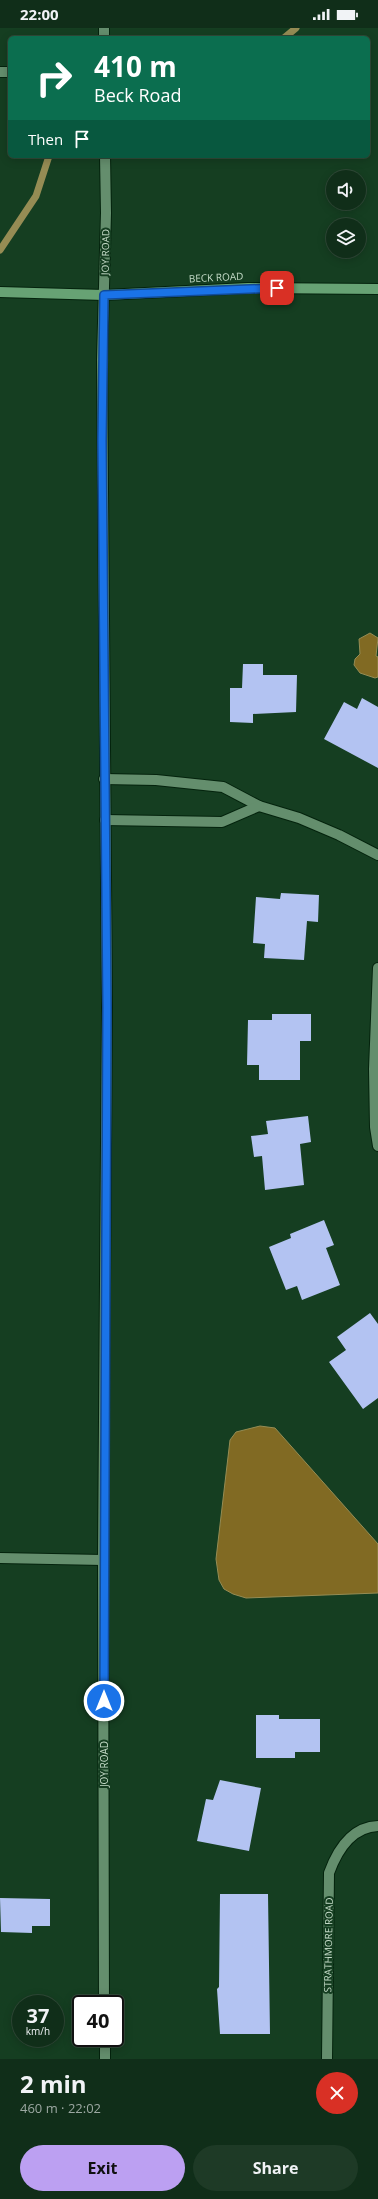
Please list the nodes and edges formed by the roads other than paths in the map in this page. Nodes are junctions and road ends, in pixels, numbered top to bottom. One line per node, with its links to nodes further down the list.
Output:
1 (105, 158): 4 (street, JOY ROAD)
2 (378, 289): 4 (main road, BECK ROAD)
3 (0, 292): 4 (main road, BECK ROAD)
4 (104, 295): 5 (street, JOY ROAD)
5 (104, 779): 6 (street); 7 (street, JOY ROAD)
6 (259, 806): 7 (street); 8 (street)
7 (105, 820): 12 (street, JOY ROAD)
8 (378, 856)
9 (378, 968): 10 (street)
10 (378, 1146)
11 (0, 1558): 12 (street)
12 (103, 1560): 14 (street, JOY ROAD)
13 (378, 1826): 17 (street, STRATHMORE ROAD)
14 (104, 1995)
15 (104, 2047): 16 (street)
16 (105, 2059)
17 (327, 2059)

